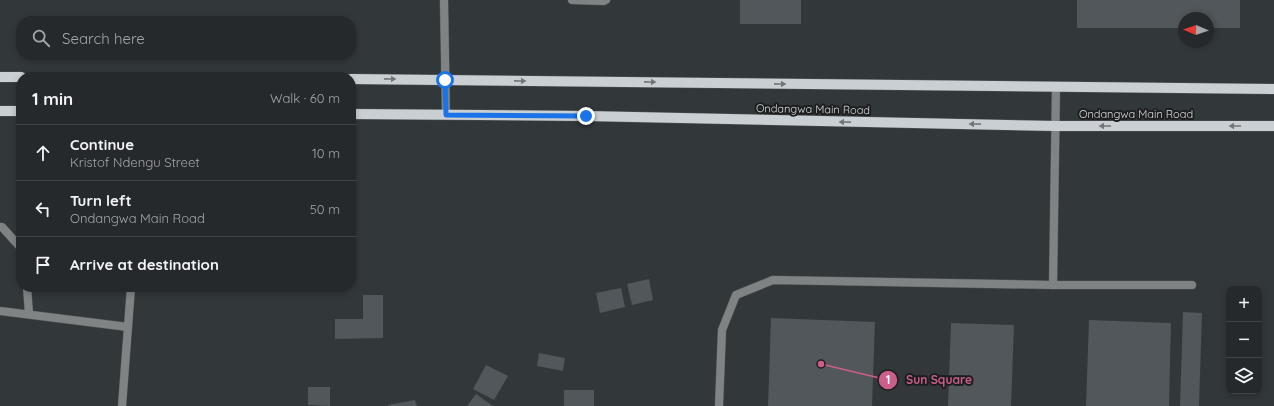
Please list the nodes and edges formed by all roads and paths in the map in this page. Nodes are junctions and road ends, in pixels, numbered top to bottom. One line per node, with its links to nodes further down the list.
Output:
1 (444, 0): 7 (street)
2 (572, 0): 3 (street)
3 (606, 0)
4 (0, 77): 5 (main road)
5 (16, 77)
6 (356, 79): 7 (main road, one-way to 7)
7 (445, 80): 8 (main road, one-way to 8); 13 (street)
8 (1056, 87): 9 (main road); 14 (street)
9 (1274, 89)
10 (0, 111): 11 (main road)
11 (16, 111)
12 (356, 114): 13 (main road, Ondangwa Main Road)
13 (446, 115): 14 (main road, Ondangwa Main Road, one-way to 13)
14 (1056, 126): 15 (main road, Ondangwa Main Road, one-way to 14); 18 (street)
15 (1274, 126)
16 (0, 227): 17 (street)
17 (16, 242)
18 (1054, 285): 19 (street); 26 (street)
19 (1192, 285)
20 (27, 292): 23 (street)
21 (131, 292): 24 (street)
22 (0, 311): 23 (street)
23 (29, 314): 24 (street)
24 (128, 327): 25 (street)
25 (122, 406)
26 (719, 406)

